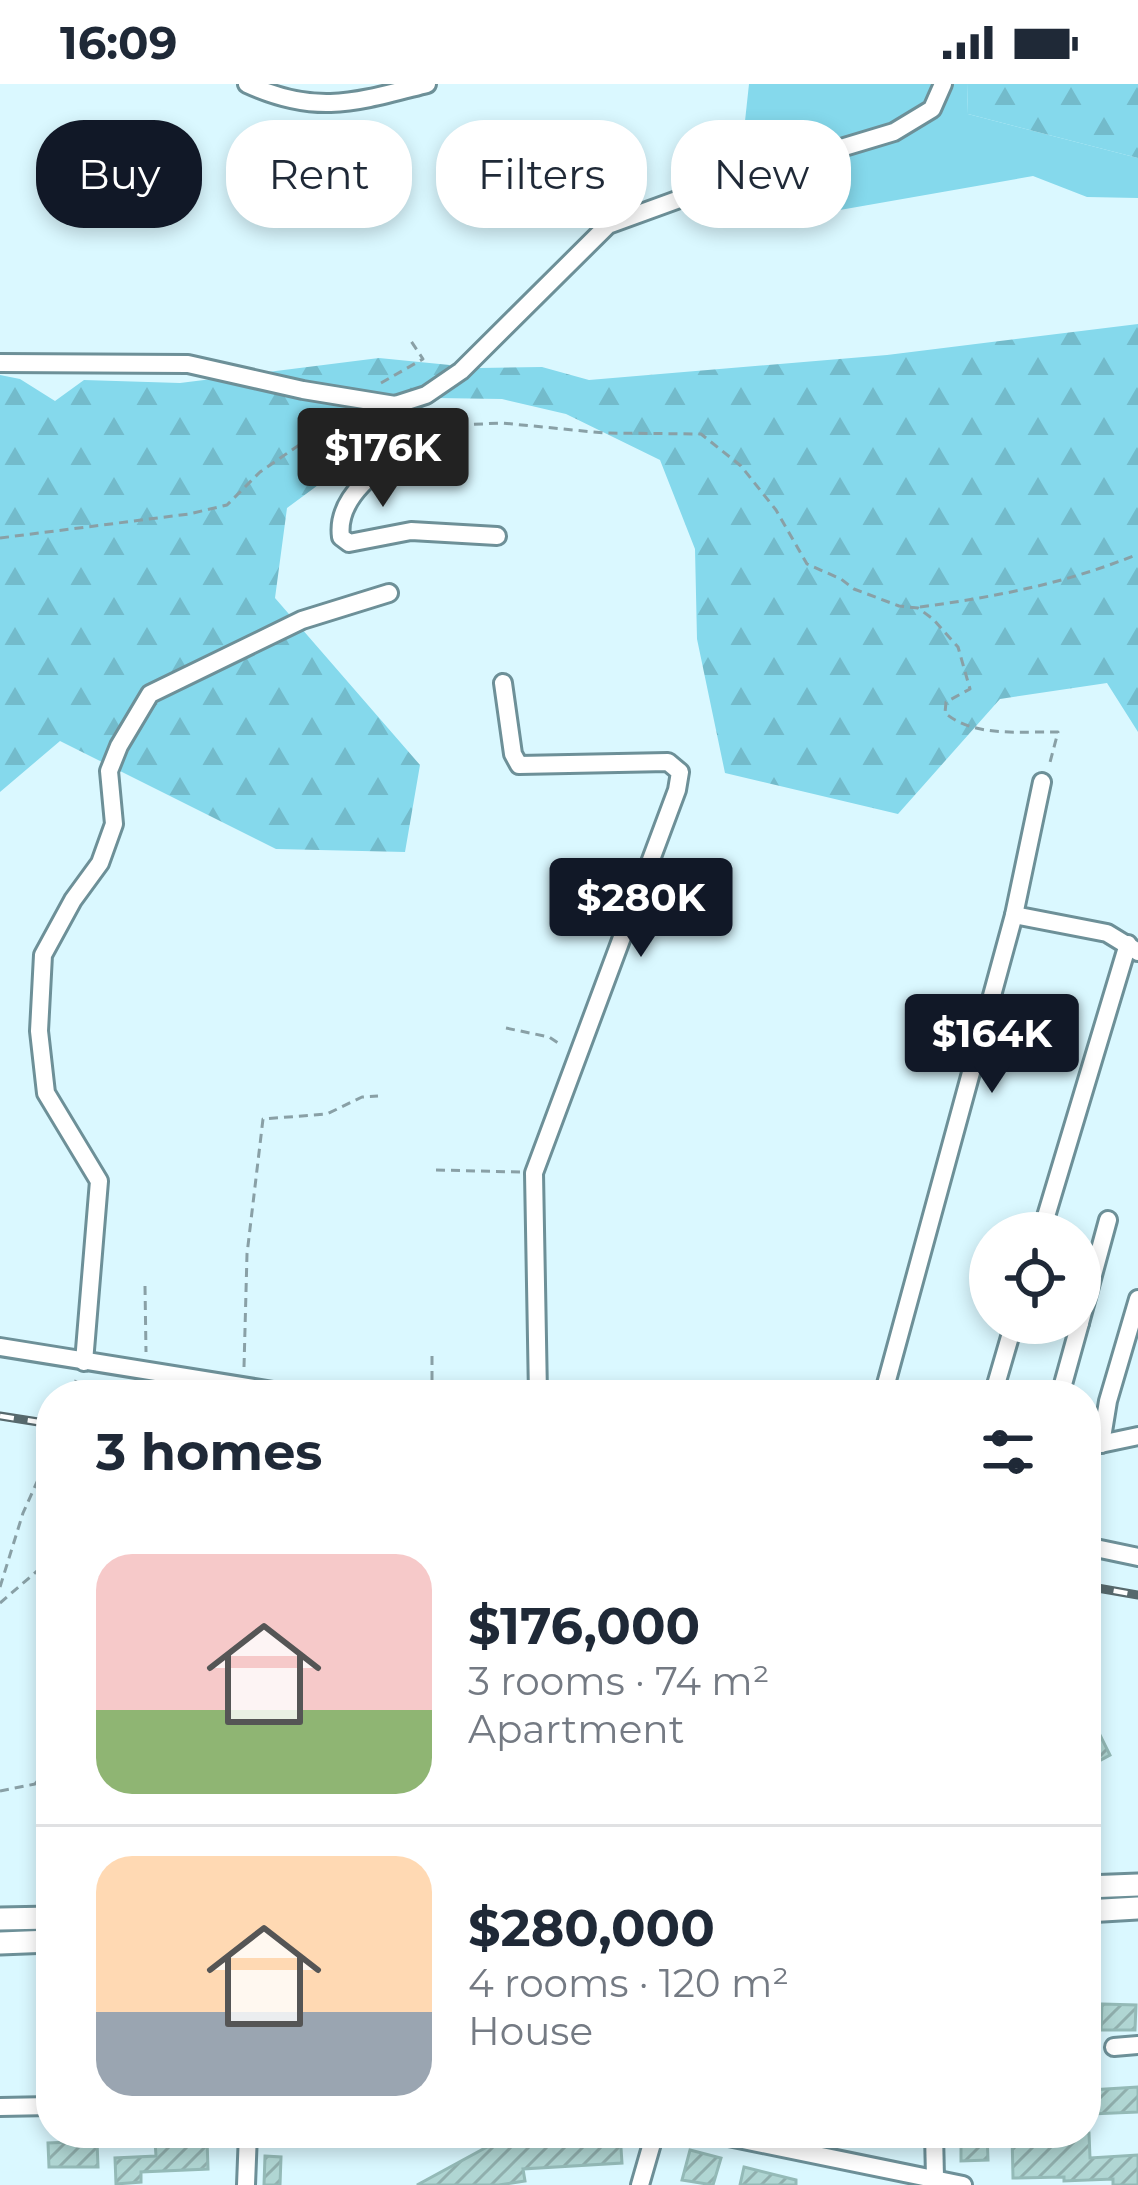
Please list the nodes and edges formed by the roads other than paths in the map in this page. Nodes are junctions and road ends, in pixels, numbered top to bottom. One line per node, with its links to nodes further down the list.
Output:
1 (247, 84): 2 (street)
2 (427, 84)
3 (943, 84): 4 (street)
4 (0, 362)
5 (439, 427): 6 (street)
6 (497, 536)
7 (389, 593): 19 (street)
8 (503, 683): 21 (street)
9 (1042, 782): 10 (street)
10 (1014, 915): 11 (street); 22 (street)
11 (1133, 948): 12 (street)
12 (1048, 1212)
13 (1108, 1220): 14 (street)
14 (1101, 1246)
15 (1138, 1299): 25 (street)
16 (1009, 1344): 23 (street)
17 (1074, 1344): 24 (street)
18 (0, 1347): 19 (street)
19 (84, 1362): 20 (street)
20 (201, 1380)
21 (538, 1380)
22 (888, 1380)
23 (998, 1380)
24 (1064, 1380)
25 (1101, 1423)
26 (1138, 1436): 27 (street)
27 (1101, 1444)
28 (1101, 1549): 29 (street)
29 (1138, 1557)
30 (1138, 1885): 31 (main road)
31 (1101, 1886)
32 (1138, 1908): 33 (main road)
33 (1101, 1909)
34 (36, 1918): 35 (main road)
35 (0, 1919)
36 (36, 1941): 37 (main road)
37 (0, 1942)
38 (1138, 2045): 39 (street)
39 (1114, 2047)
40 (36, 2106): 41 (street)
41 (0, 2107)
42 (247, 2148): 47 (street)
43 (651, 2148): 48 (street)
44 (784, 2148): 46 (street)
45 (934, 2148): 46 (street)
46 (935, 2178): 49 (street)
47 (246, 2185)
48 (640, 2185)
49 (963, 2185)

